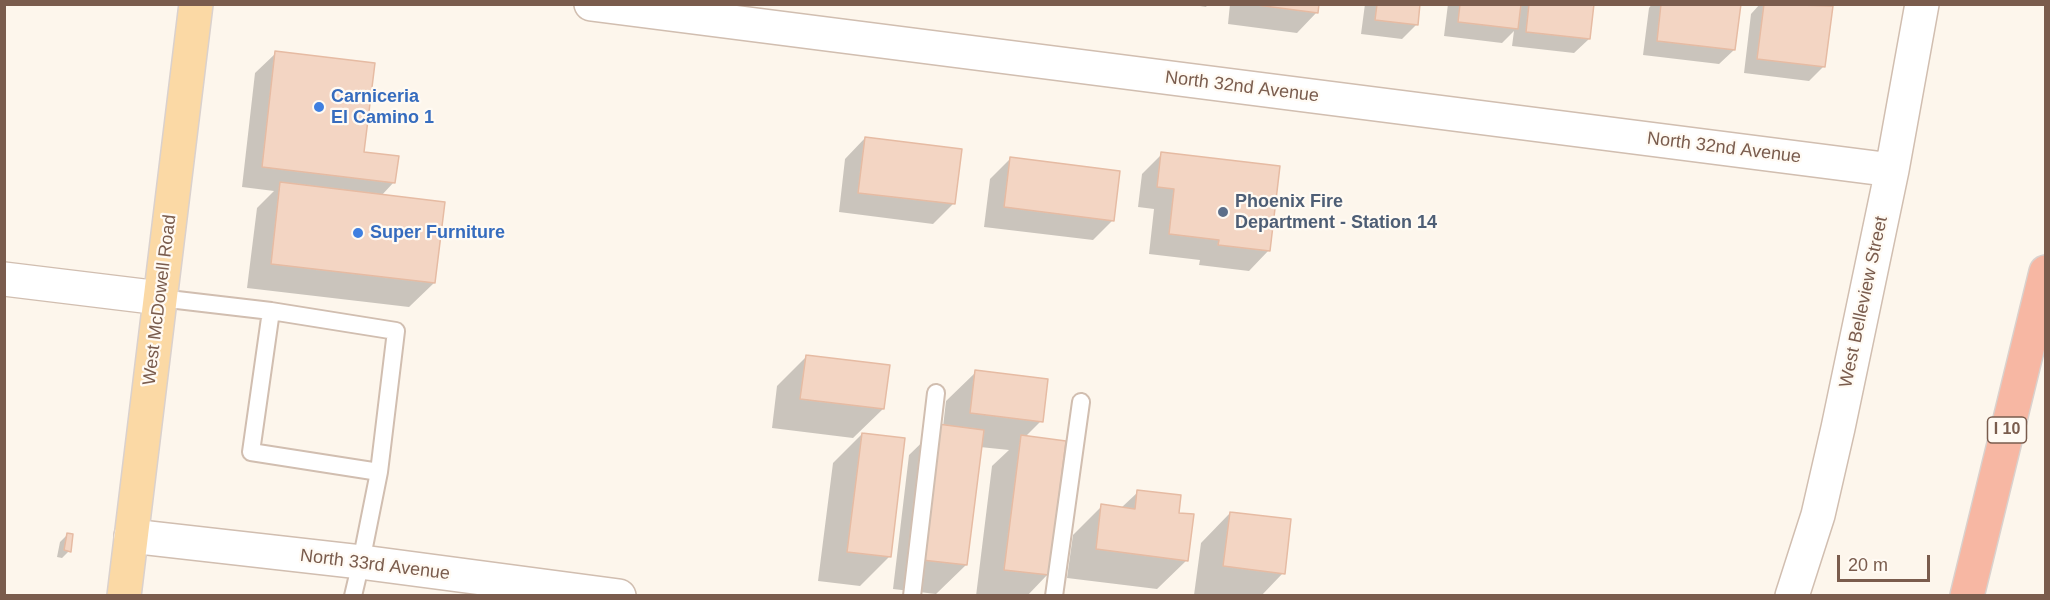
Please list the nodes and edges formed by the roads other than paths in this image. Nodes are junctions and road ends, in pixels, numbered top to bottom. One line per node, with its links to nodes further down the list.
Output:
1 (196, 4): 7 (main road, West McDowell Road)
2 (591, 4): 4 (street, North 32nd Avenue)
3 (1922, 4): 4 (street, West Belleview Street)
4 (1892, 170): 20 (street, West Belleview Street)
5 (2046, 272): 14 (highway, I 10)
6 (4, 279): 7 (street)
7 (160, 298): 8 (lane); 12 (main road, West McDowell Road)
8 (271, 311): 11 (lane); 11 (lane)
9 (936, 393): 18 (lane)
10 (1081, 402): 19 (lane)
11 (379, 472): 13 (lane)
12 (131, 536): 13 (street, North 33rd Avenue); 16 (main road, West McDowell Road)
13 (361, 562): 15 (street, North 33rd Avenue); 17 (lane)
14 (1967, 593)
15 (606, 595)
16 (124, 596)
17 (352, 596)
18 (912, 596)
19 (1054, 596)
20 (1792, 596)

